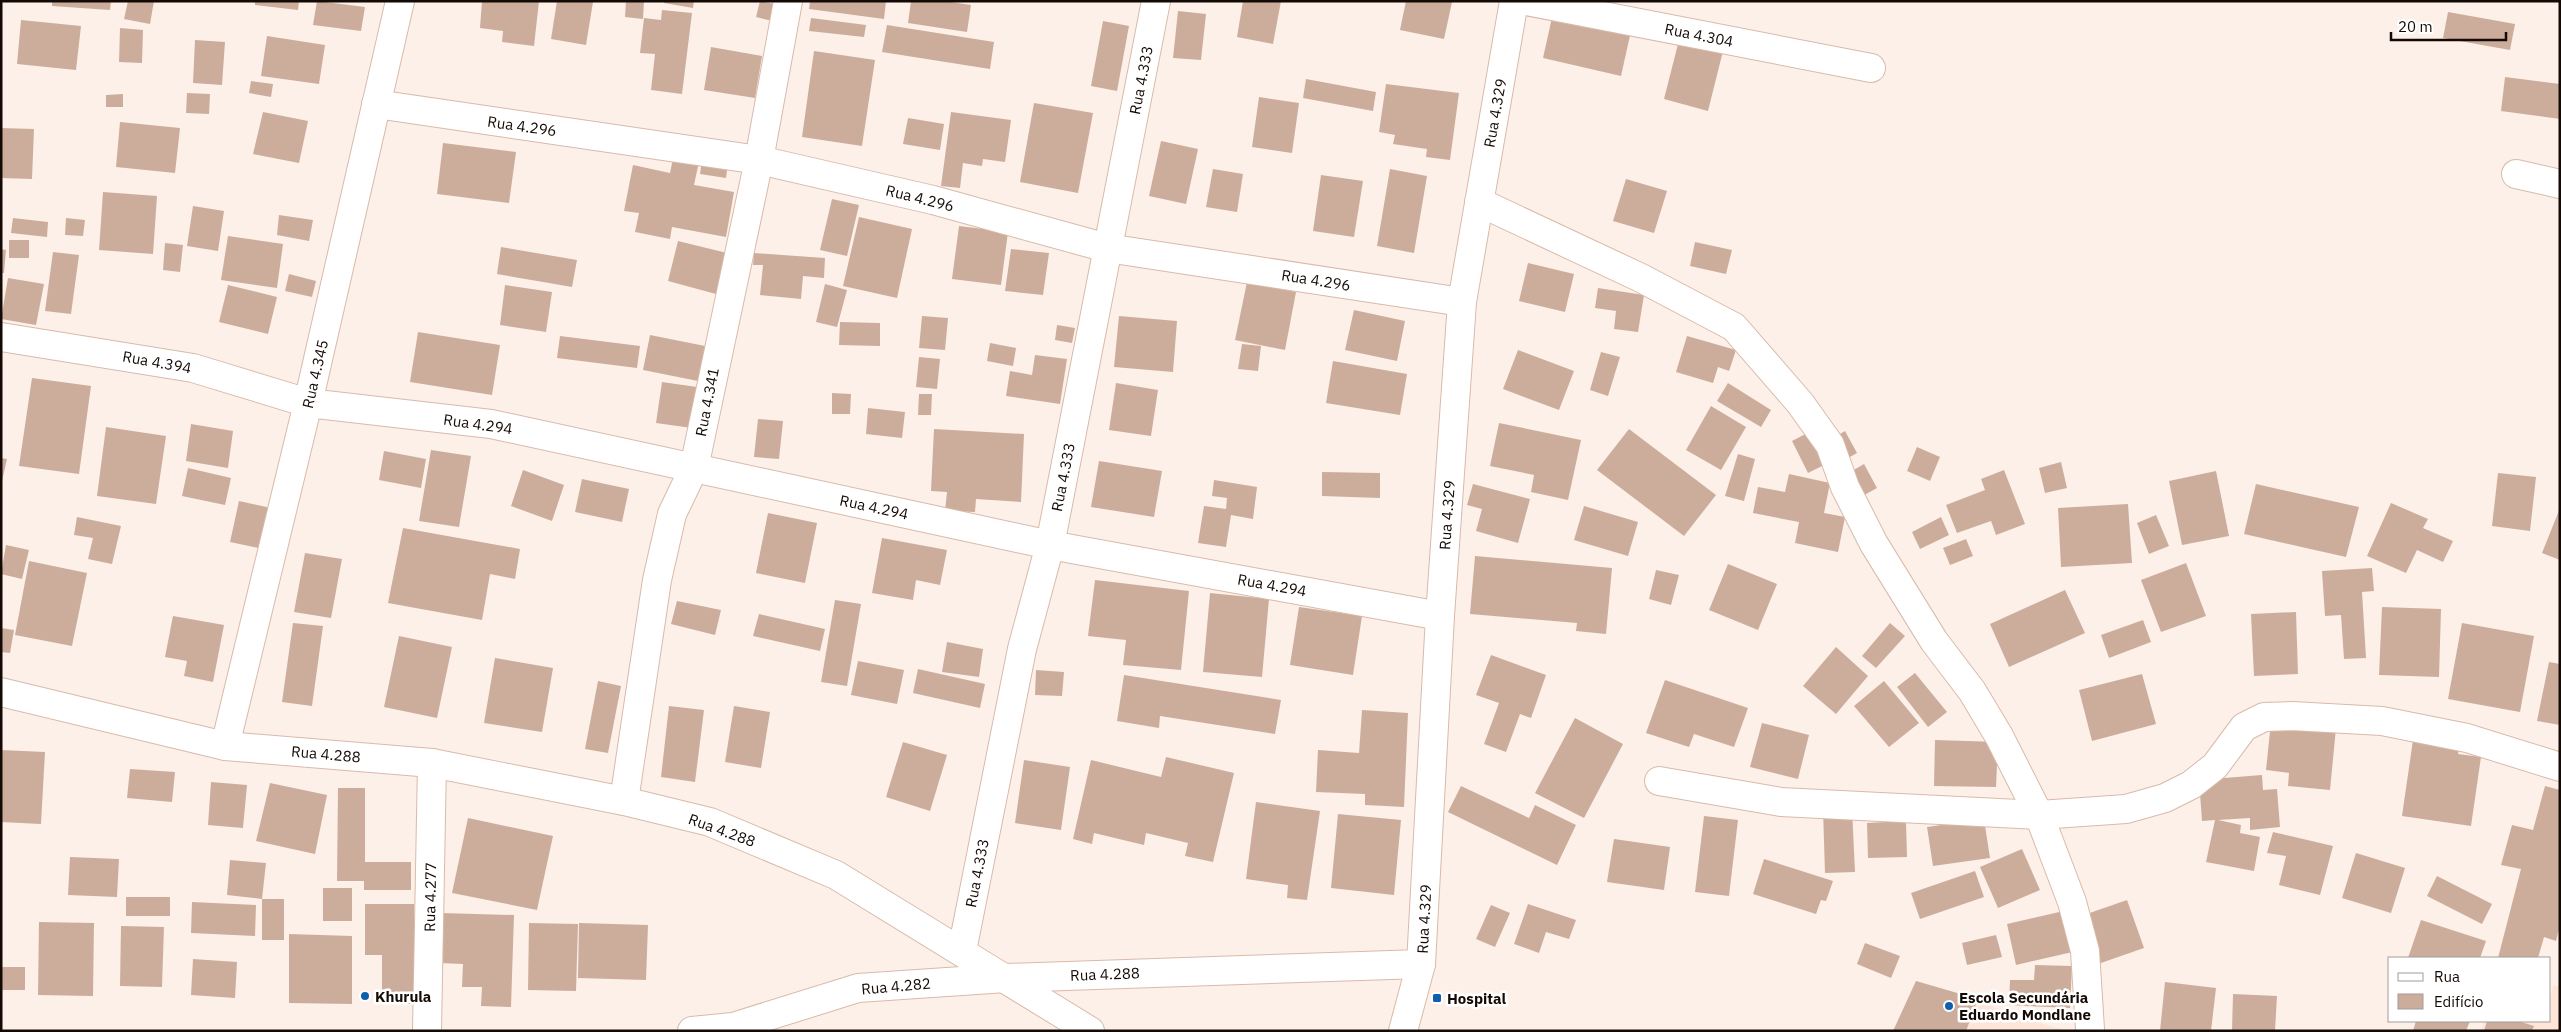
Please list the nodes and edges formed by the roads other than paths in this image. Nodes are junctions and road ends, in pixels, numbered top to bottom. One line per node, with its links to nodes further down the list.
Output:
1 (400, 1): 7 (street, Rua 4.345)
2 (788, 1): 8 (street, Rua 4.341)
3 (1156, 1): 12 (street, Rua 4.333)
4 (1514, 1): 11 (street, Rua 4.329)
5 (1526, 1): 6 (street, Rua 4.304)
6 (1871, 68)
7 (376, 104): 8 (street, Rua 4.296); 15 (street, Rua 4.345)
8 (758, 160): 12 (street, Rua 4.296); 16 (street, Rua 4.341)
9 (2516, 174): 10 (street)
10 (2560, 184)
11 (1479, 202): 13 (street, Rua 4.329); 25 (street)
12 (1107, 248): 13 (street, Rua 4.296); 17 (street, Rua 4.333)
13 (1462, 302): 18 (street, Rua 4.329)
14 (1, 336): 15 (street, Rua 4.394)
15 (308, 403): 16 (street, Rua 4.294); 20 (street, Rua 4.345)
16 (694, 468): 17 (street, Rua 4.294); 24 (street, Rua 4.341)
17 (1050, 545): 18 (street, Rua 4.294); 26 (street, Rua 4.333)
18 (1440, 616): 27 (street, Rua 4.329)
19 (1, 692): 20 (street, Rua 4.288)
20 (225, 746): 21 (street, Rua 4.288)
21 (432, 763): 24 (street, Rua 4.288); 30 (street, Rua 4.277)
22 (2560, 767): 25 (street)
23 (1659, 781): 25 (street)
24 (624, 801): 26 (street, Rua 4.288)
25 (2039, 815): 29 (street)
26 (962, 951): 28 (street, Rua 4.288)
27 (1421, 964): 28 (street, Rua 4.288); 33 (street, Rua 4.329)
28 (1006, 978): 31 (street, Rua 4.282); 32 (street)
29 (2090, 1029)
30 (427, 1031)
31 (692, 1031)
32 (1090, 1031)
33 (1403, 1031)

